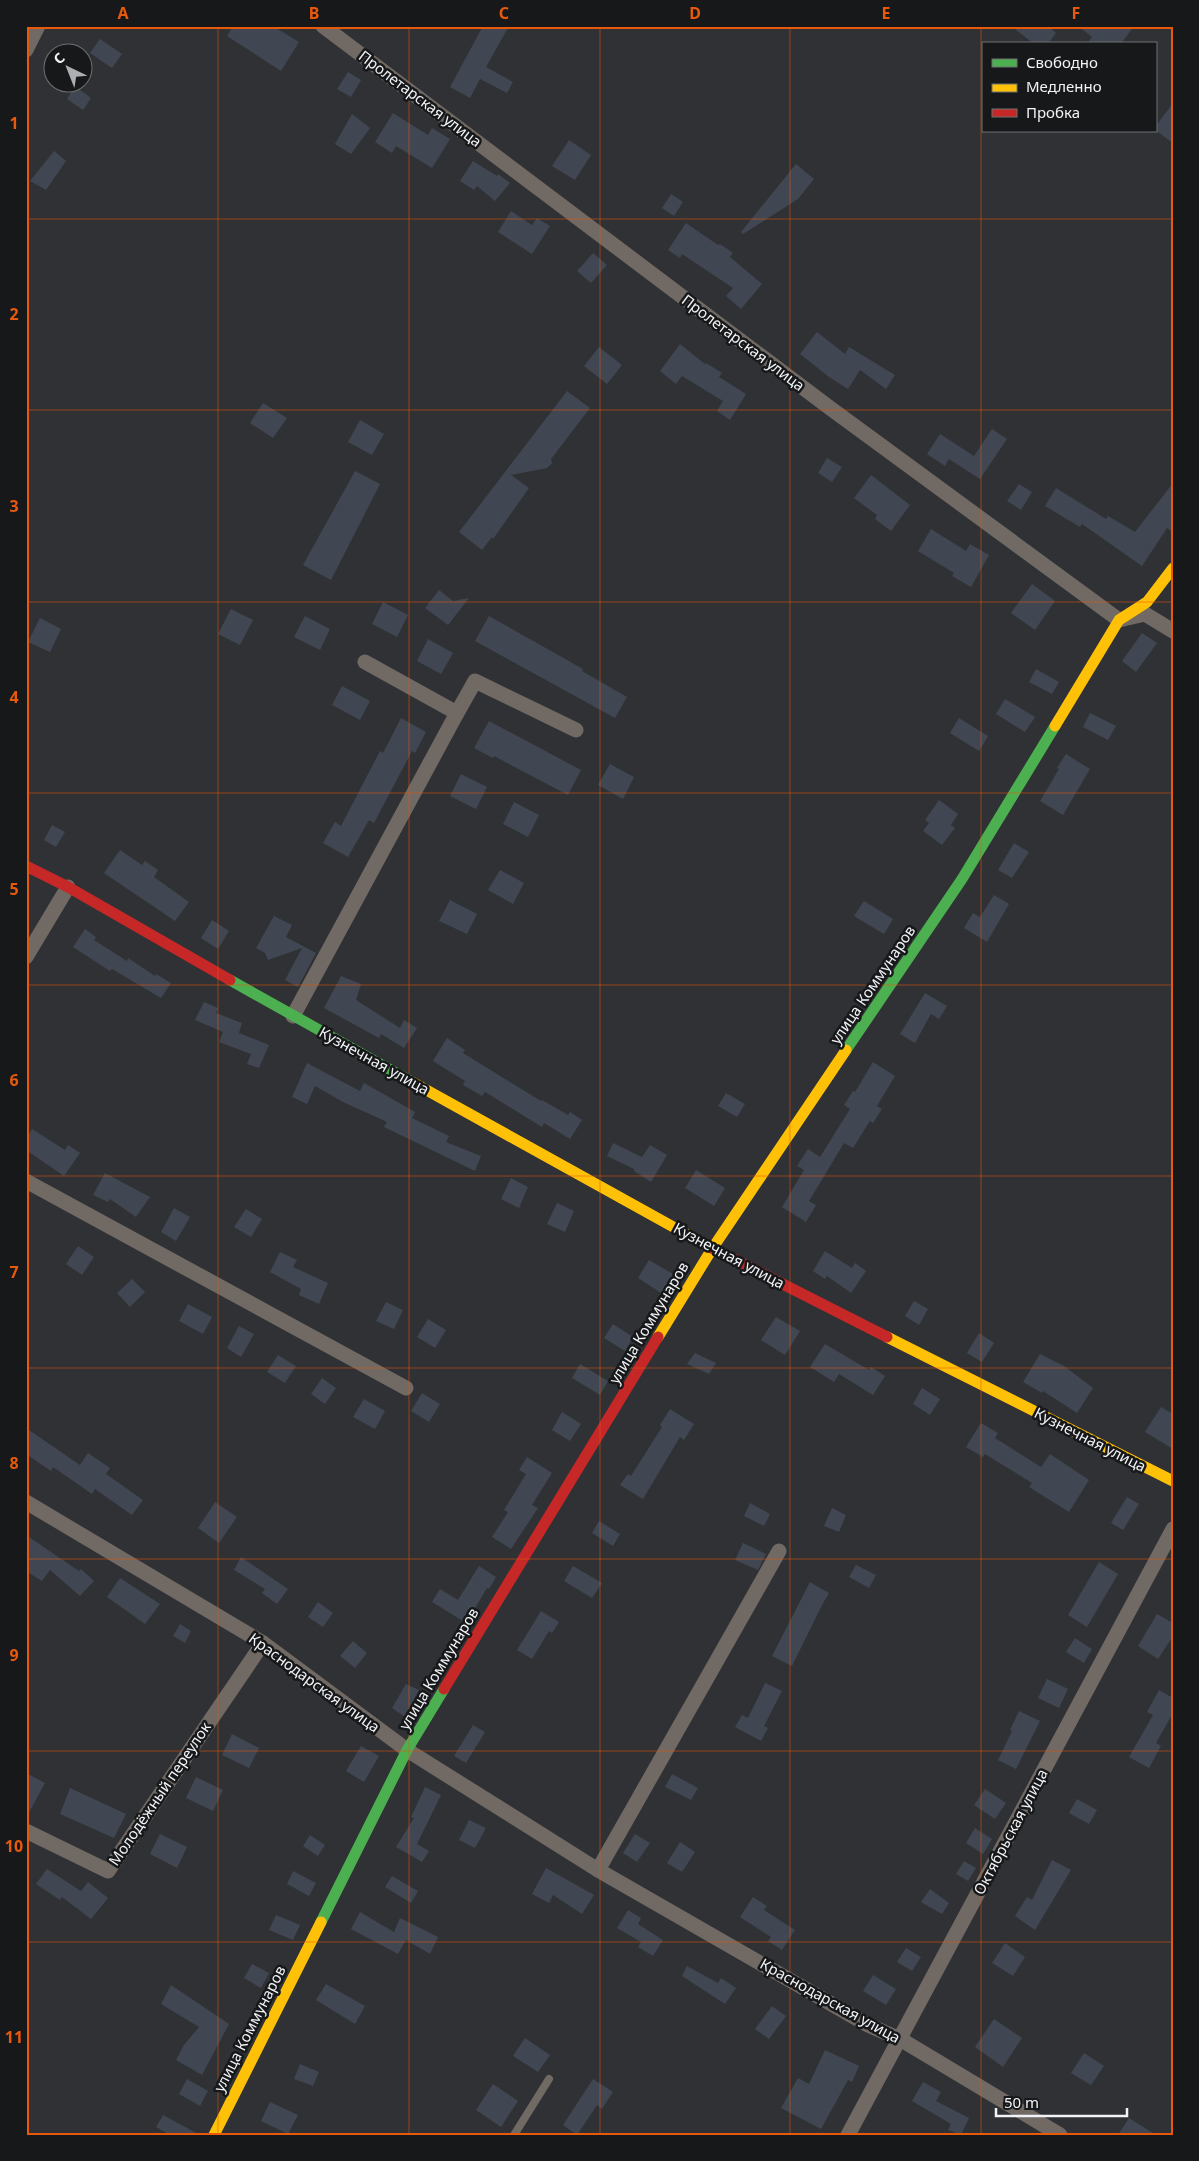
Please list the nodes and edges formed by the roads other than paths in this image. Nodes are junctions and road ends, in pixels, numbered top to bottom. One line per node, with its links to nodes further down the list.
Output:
1 (38, 26): 3 (street)
2 (323, 26): 5 (street, Пролетарская улица)
3 (26, 50)
4 (1173, 568): 5 (street, улица Коммунаров)
5 (1119, 620): 6 (street); 15 (street, улица Коммунаров)
6 (1173, 632)
7 (365, 662): 8 (street)
8 (457, 712): 9 (street); 13 (street)
9 (576, 730)
10 (26, 866): 11 (street, Кузнечная улица)
11 (68, 887): 12 (street); 13 (street, Кузнечная улица)
12 (26, 957)
13 (294, 1016): 15 (street, Кузнечная улица)
14 (26, 1181): 16 (street)
15 (712, 1248): 17 (street, Кузнечная улица); 22 (street, улица Коммунаров)
16 (406, 1388)
17 (1173, 1481)
18 (26, 1502): 21 (street, Краснодарская улица)
19 (1173, 1529): 25 (street, Октябрьская улица)
20 (779, 1551): 24 (street)
21 (263, 1643): 22 (street, Краснодарская улица); 23 (street, Молодёжный переулок)
22 (407, 1750): 24 (street, Краснодарская улица); 27 (street, улица Коммунаров)
23 (26, 1831)
24 (598, 1870): 25 (street, Краснодарская улица)
25 (900, 2039): 29 (street, Октябрьская улица); 30 (street, Краснодарская улица)
26 (549, 2079): 28 (lane)
27 (214, 2135)
28 (514, 2135)
29 (848, 2135)
30 (1060, 2135)

